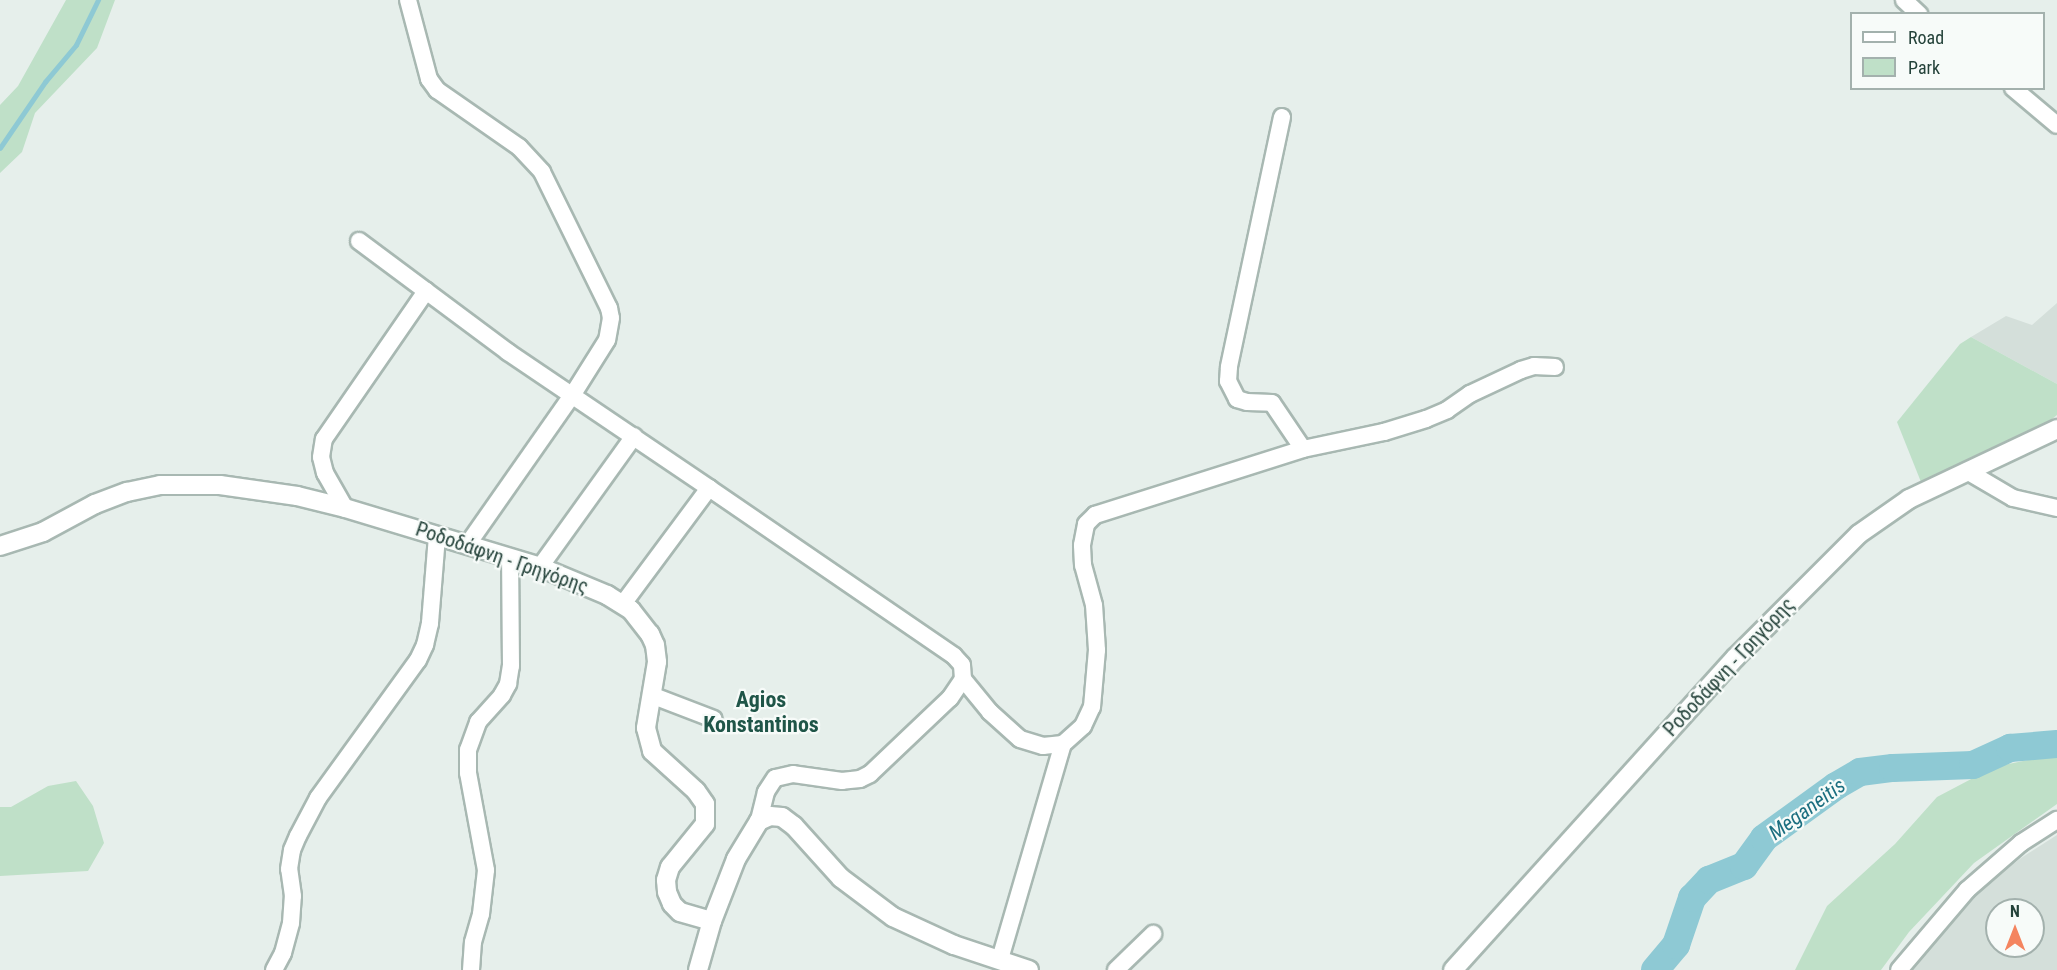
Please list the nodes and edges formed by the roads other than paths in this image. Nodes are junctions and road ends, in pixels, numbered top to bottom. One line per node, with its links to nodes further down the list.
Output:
1 (408, 0): 10 (street)
2 (1904, 0): 3 (street)
3 (1917, 12)
4 (2015, 90): 6 (street)
5 (1282, 117): 13 (street)
6 (2057, 125)
7 (359, 241): 8 (street)
8 (426, 291): 10 (street); 16 (street)
9 (1555, 367): 13 (street)
10 (573, 394): 12 (street); 19 (street)
11 (2057, 429): 14 (main road, Ροδοδάφνη - Γρηγόρης)
12 (634, 436): 15 (street); 22 (street)
13 (1303, 449): 27 (street)
14 (1966, 471): 17 (street); 38 (main road, Ροδοδάφνη - Γρηγόρης)
15 (709, 488): 23 (street); 24 (street)
16 (345, 508): 18 (main road, Ροδοδάφνη - Γρηγόρης); 20 (main road, Ροδοδάφνη - Γρηγόρης)
17 (2057, 508)
18 (437, 536): 19 (main road, Ροδοδάφνη - Γρηγόρης); 33 (street)
19 (468, 544): 21 (main road, Ροδοδάφνη - Γρηγόρης)
20 (0, 546)
21 (510, 558): 22 (main road, Ροδοδάφνη - Γρηγόρης); 34 (street)
22 (540, 567): 23 (main road, Ροδοδάφνη - Γρηγόρης)
23 (623, 604): 25 (main road, Ροδοδάφνη - Γρηγόρης)
24 (963, 679): 27 (street); 29 (street)
25 (651, 695): 26 (street); 30 (main road, Ροδοδάφνη - Γρηγόρης)
26 (714, 719)
27 (1063, 744): 32 (street)
28 (2057, 820): 39 (street)
29 (759, 821): 30 (main road); 32 (main road)
30 (712, 921): 35 (main road)
31 (1153, 934): 37 (street)
32 (1000, 959): 36 (main road)
33 (274, 970)
34 (471, 970)
35 (698, 970)
36 (1029, 970)
37 (1116, 970)
38 (1453, 970)
39 (1899, 970)

